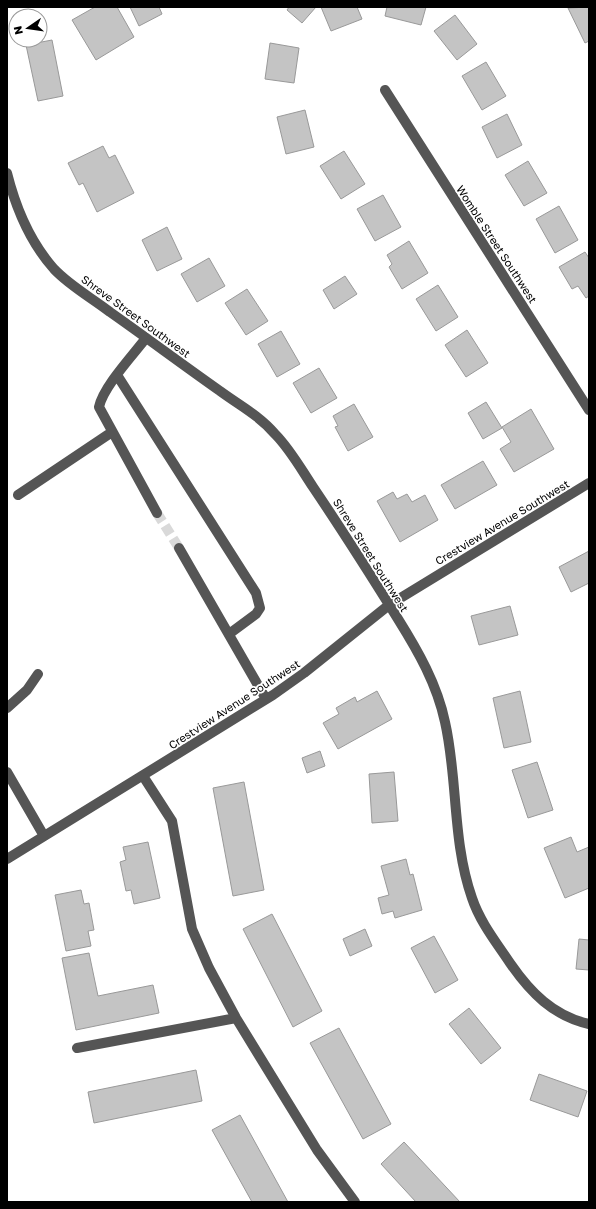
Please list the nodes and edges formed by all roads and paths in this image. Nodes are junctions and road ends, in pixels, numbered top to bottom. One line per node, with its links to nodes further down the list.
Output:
1 (385, 90): 5 (street, Womble Street Southwest)
2 (7, 173): 3 (street, Shreve Street Southwest)
3 (146, 338): 4 (street); 11 (street, Shreve Street Southwest)
4 (117, 375): 6 (street); 12 (street)
5 (589, 410)
6 (112, 432): 8 (street); 9 (street)
7 (589, 483): 11 (street, Crestview Avenue Southwest)
8 (18, 495)
9 (157, 513)
10 (179, 548): 12 (street)
11 (389, 605): 14 (street, Crestview Avenue Southwest); 21 (street, Shreve Street Southwest)
12 (229, 634): 14 (street)
13 (38, 674): 15 (street)
14 (266, 699): 17 (street, Crestview Avenue Southwest)
15 (7, 708)
16 (7, 772): 18 (street)
17 (144, 776): 18 (street, Crestview Avenue Southwest); 20 (street)
18 (44, 836): 19 (street, Crestview Avenue Southwest)
19 (7, 859)
20 (236, 1018): 22 (street); 23 (street)
21 (589, 1024)
22 (77, 1048)
23 (355, 1202)

